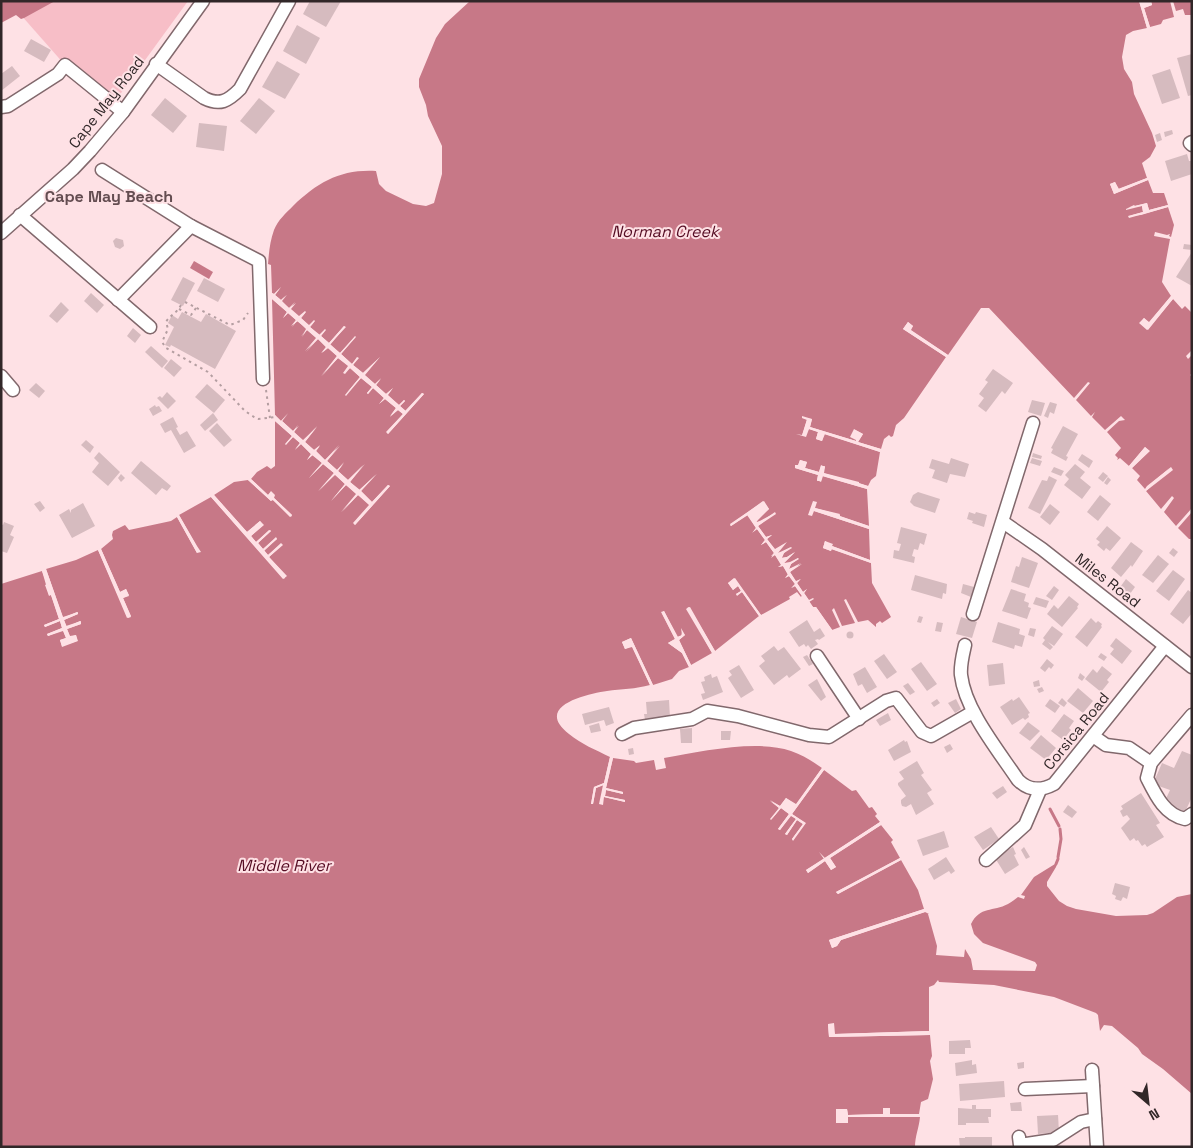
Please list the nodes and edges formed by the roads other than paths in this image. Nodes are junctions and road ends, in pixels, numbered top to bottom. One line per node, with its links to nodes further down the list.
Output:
1 (202, 1): 3 (street, Cape May Road)
2 (289, 1): 3 (street)
3 (156, 64): 5 (street, Cape May Road)
4 (1, 107): 5 (street)
5 (122, 112): 8 (street, Cape May Road)
6 (102, 170): 9 (street)
7 (1, 215): 8 (street)
8 (16, 219): 10 (street, Cape May Road); 11 (street)
9 (191, 226): 11 (street); 14 (street)
10 (1, 232)
11 (118, 300): 12 (street)
12 (150, 327)
13 (1, 376): 15 (street)
14 (263, 379)
15 (13, 390)
16 (1033, 423): 17 (street)
17 (1003, 522): 18 (street); 20 (street, Miles Road)
18 (973, 614)
19 (965, 644): 23 (street)
20 (1165, 646): 22 (street, Miles Road); 27 (street, Corsica Road)
21 (817, 656): 25 (street)
22 (1192, 667)
23 (973, 712): 25 (street); 29 (street, Corsica Road)
24 (1192, 715): 28 (street)
25 (859, 718): 26 (street)
26 (622, 734)
27 (1093, 736): 28 (street); 29 (street, Corsica Road)
28 (1151, 763): 30 (street)
29 (1040, 790): 31 (street)
30 (1192, 814)
31 (986, 860)
32 (1092, 1070): 33 (street)
33 (1093, 1086): 34 (street); 35 (street)
34 (1025, 1089)
35 (1095, 1119): 36 (street); 37 (street)
36 (1019, 1136)
37 (1097, 1147)

